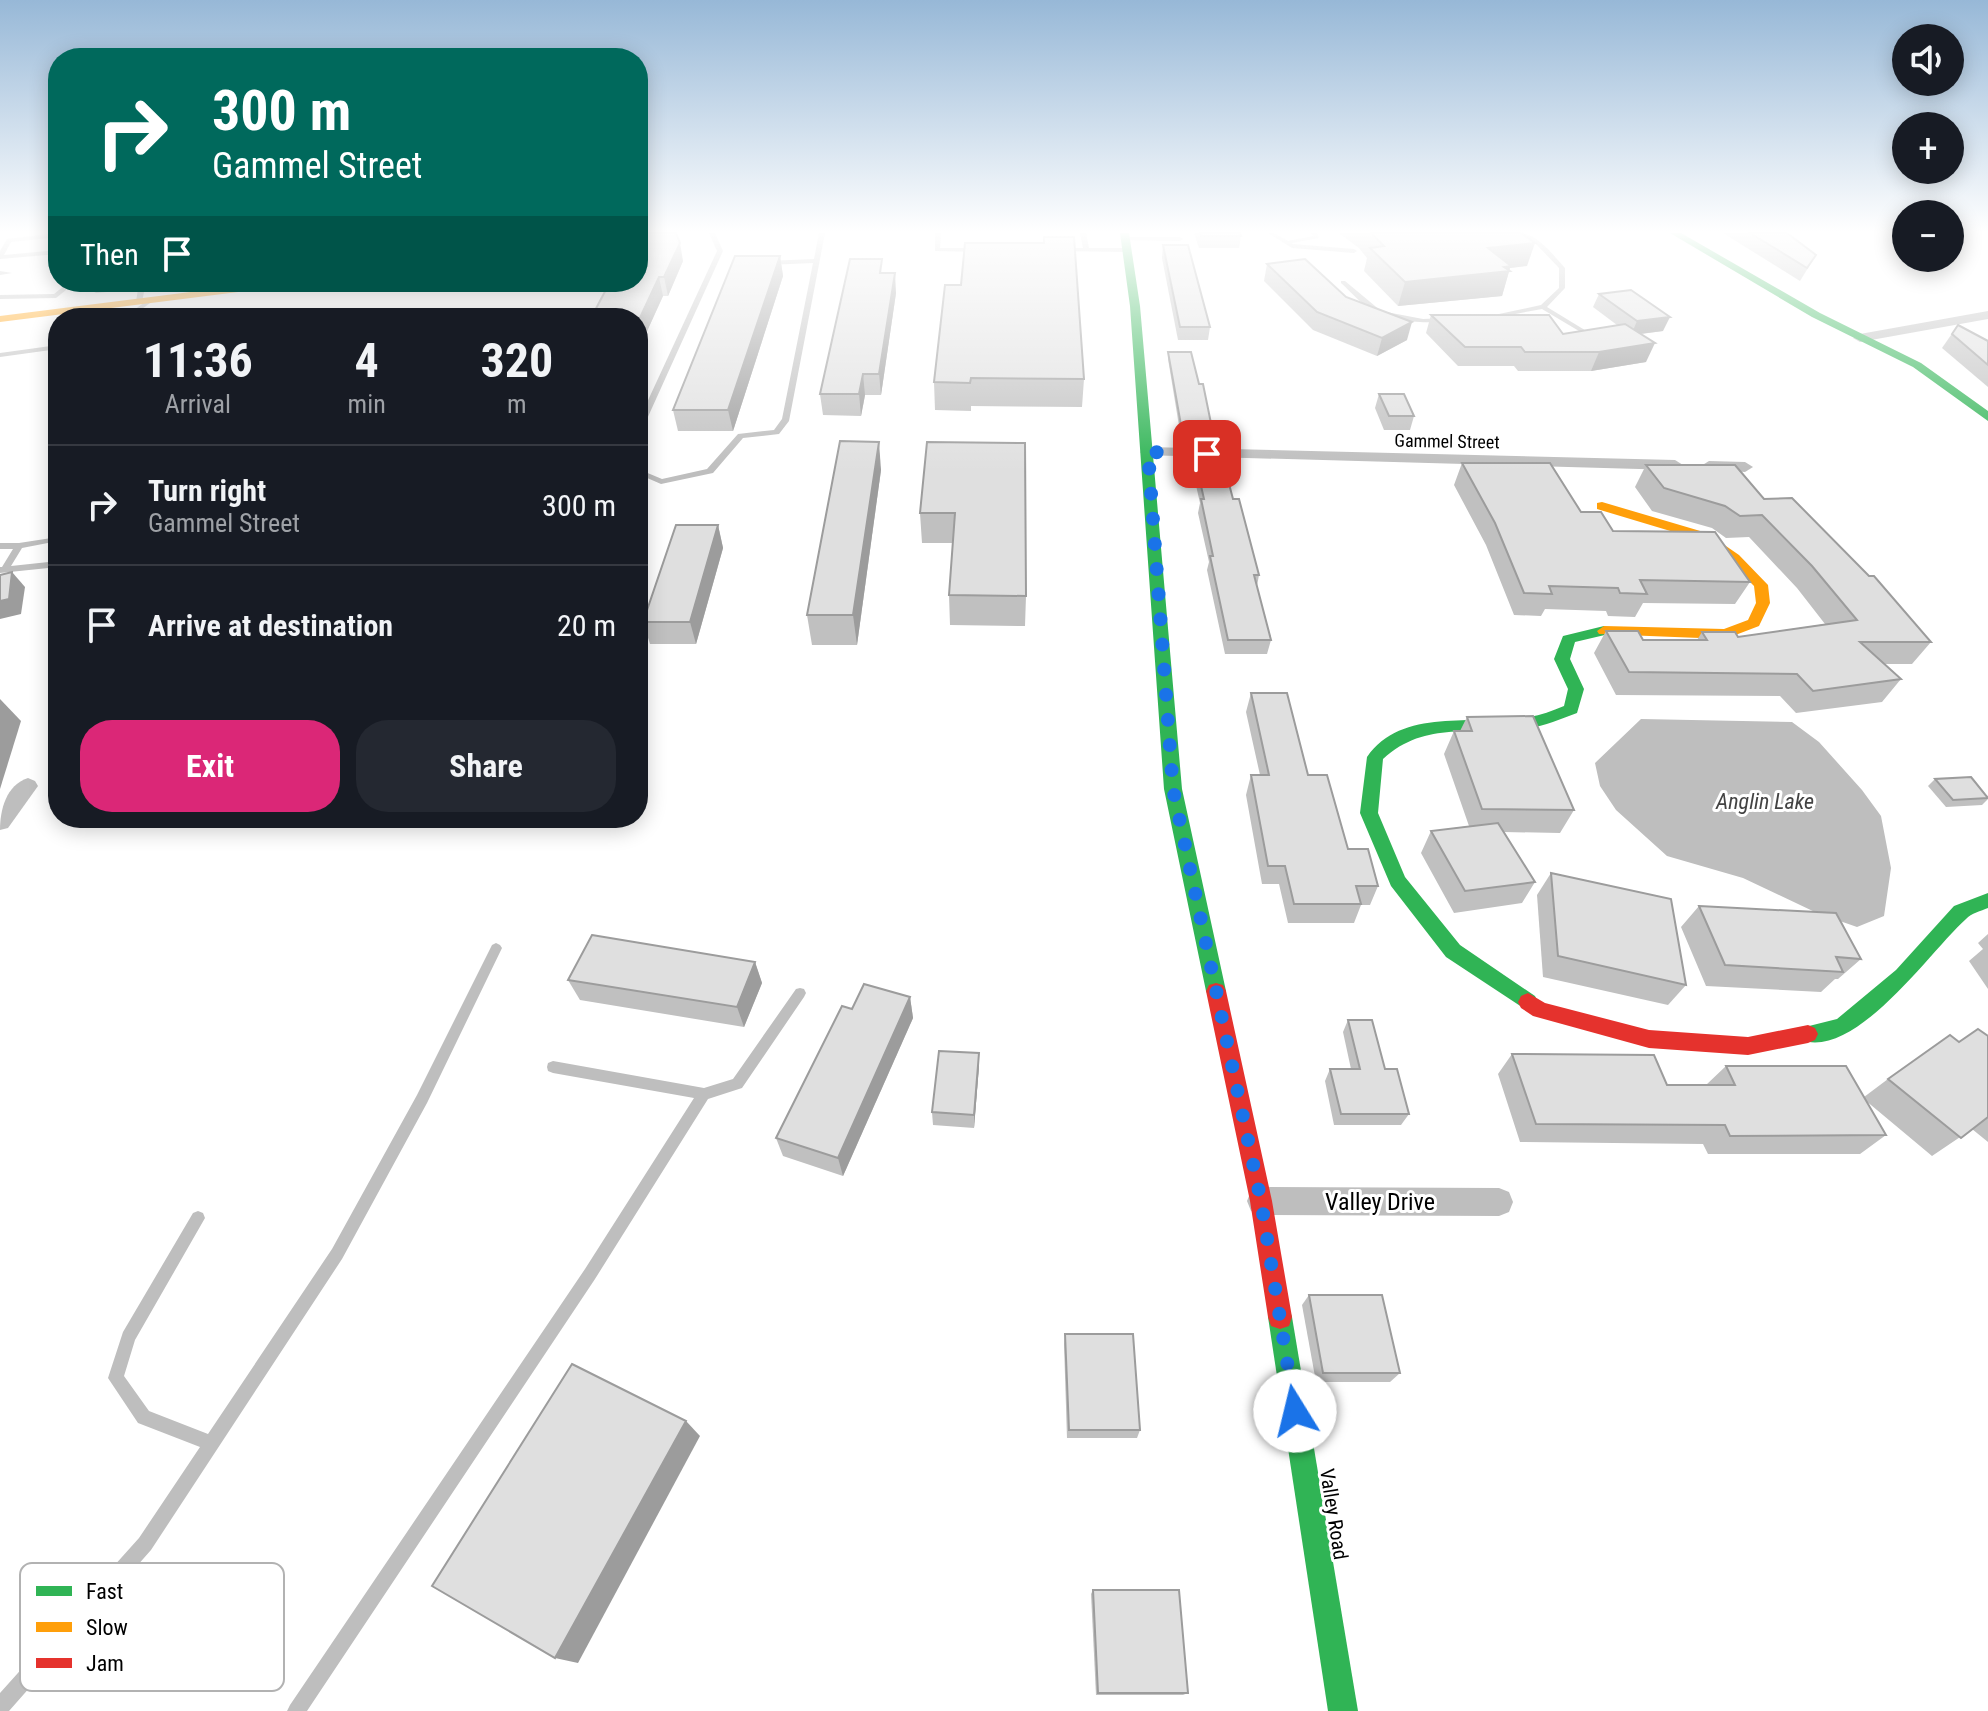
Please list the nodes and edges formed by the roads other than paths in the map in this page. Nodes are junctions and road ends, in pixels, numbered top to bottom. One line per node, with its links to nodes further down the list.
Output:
1 (48, 313): 11 (street)
2 (691, 313): 17 (lane)
3 (807, 313): 21 (lane)
4 (1136, 313): 19 (street, Valley Road)
5 (1379, 313): 12 (lane)
6 (1509, 313): 10 (lane)
7 (1553, 313): 13 (lane)
8 (1816, 313): 14 (street)
9 (1988, 315): 14 (street)
10 (1479, 318)
11 (0, 319)
12 (1451, 319)
13 (1586, 333)
14 (1860, 338): 18 (street)
15 (48, 348): 16 (lane)
16 (0, 355)
17 (648, 408)
18 (1988, 417)
19 (1148, 452): 20 (street, Gammel Street); 35 (street, Valley Road)
20 (1745, 467)
21 (648, 476)
22 (1602, 506): 30 (street)
23 (48, 541): 25 (lane)
24 (0, 546): 25 (lane)
25 (19, 546): 27 (lane)
26 (48, 565): 27 (lane)
27 (3, 569)
28 (28, 786): 29 (street)
29 (0, 822)
30 (1988, 900)
31 (496, 948): 38 (lane)
32 (800, 993): 34 (lane)
33 (553, 1067): 34 (lane)
34 (704, 1094): 42 (lane)
35 (1261, 1201): 36 (street, Valley Drive); 43 (street, Valley Road)
36 (1499, 1202)
37 (198, 1218): 38 (lane)
38 (212, 1444): 39 (lane)
39 (128, 1563)
40 (20, 1685): 41 (lane)
41 (0, 1707)
42 (296, 1711)
43 (1343, 1711)

